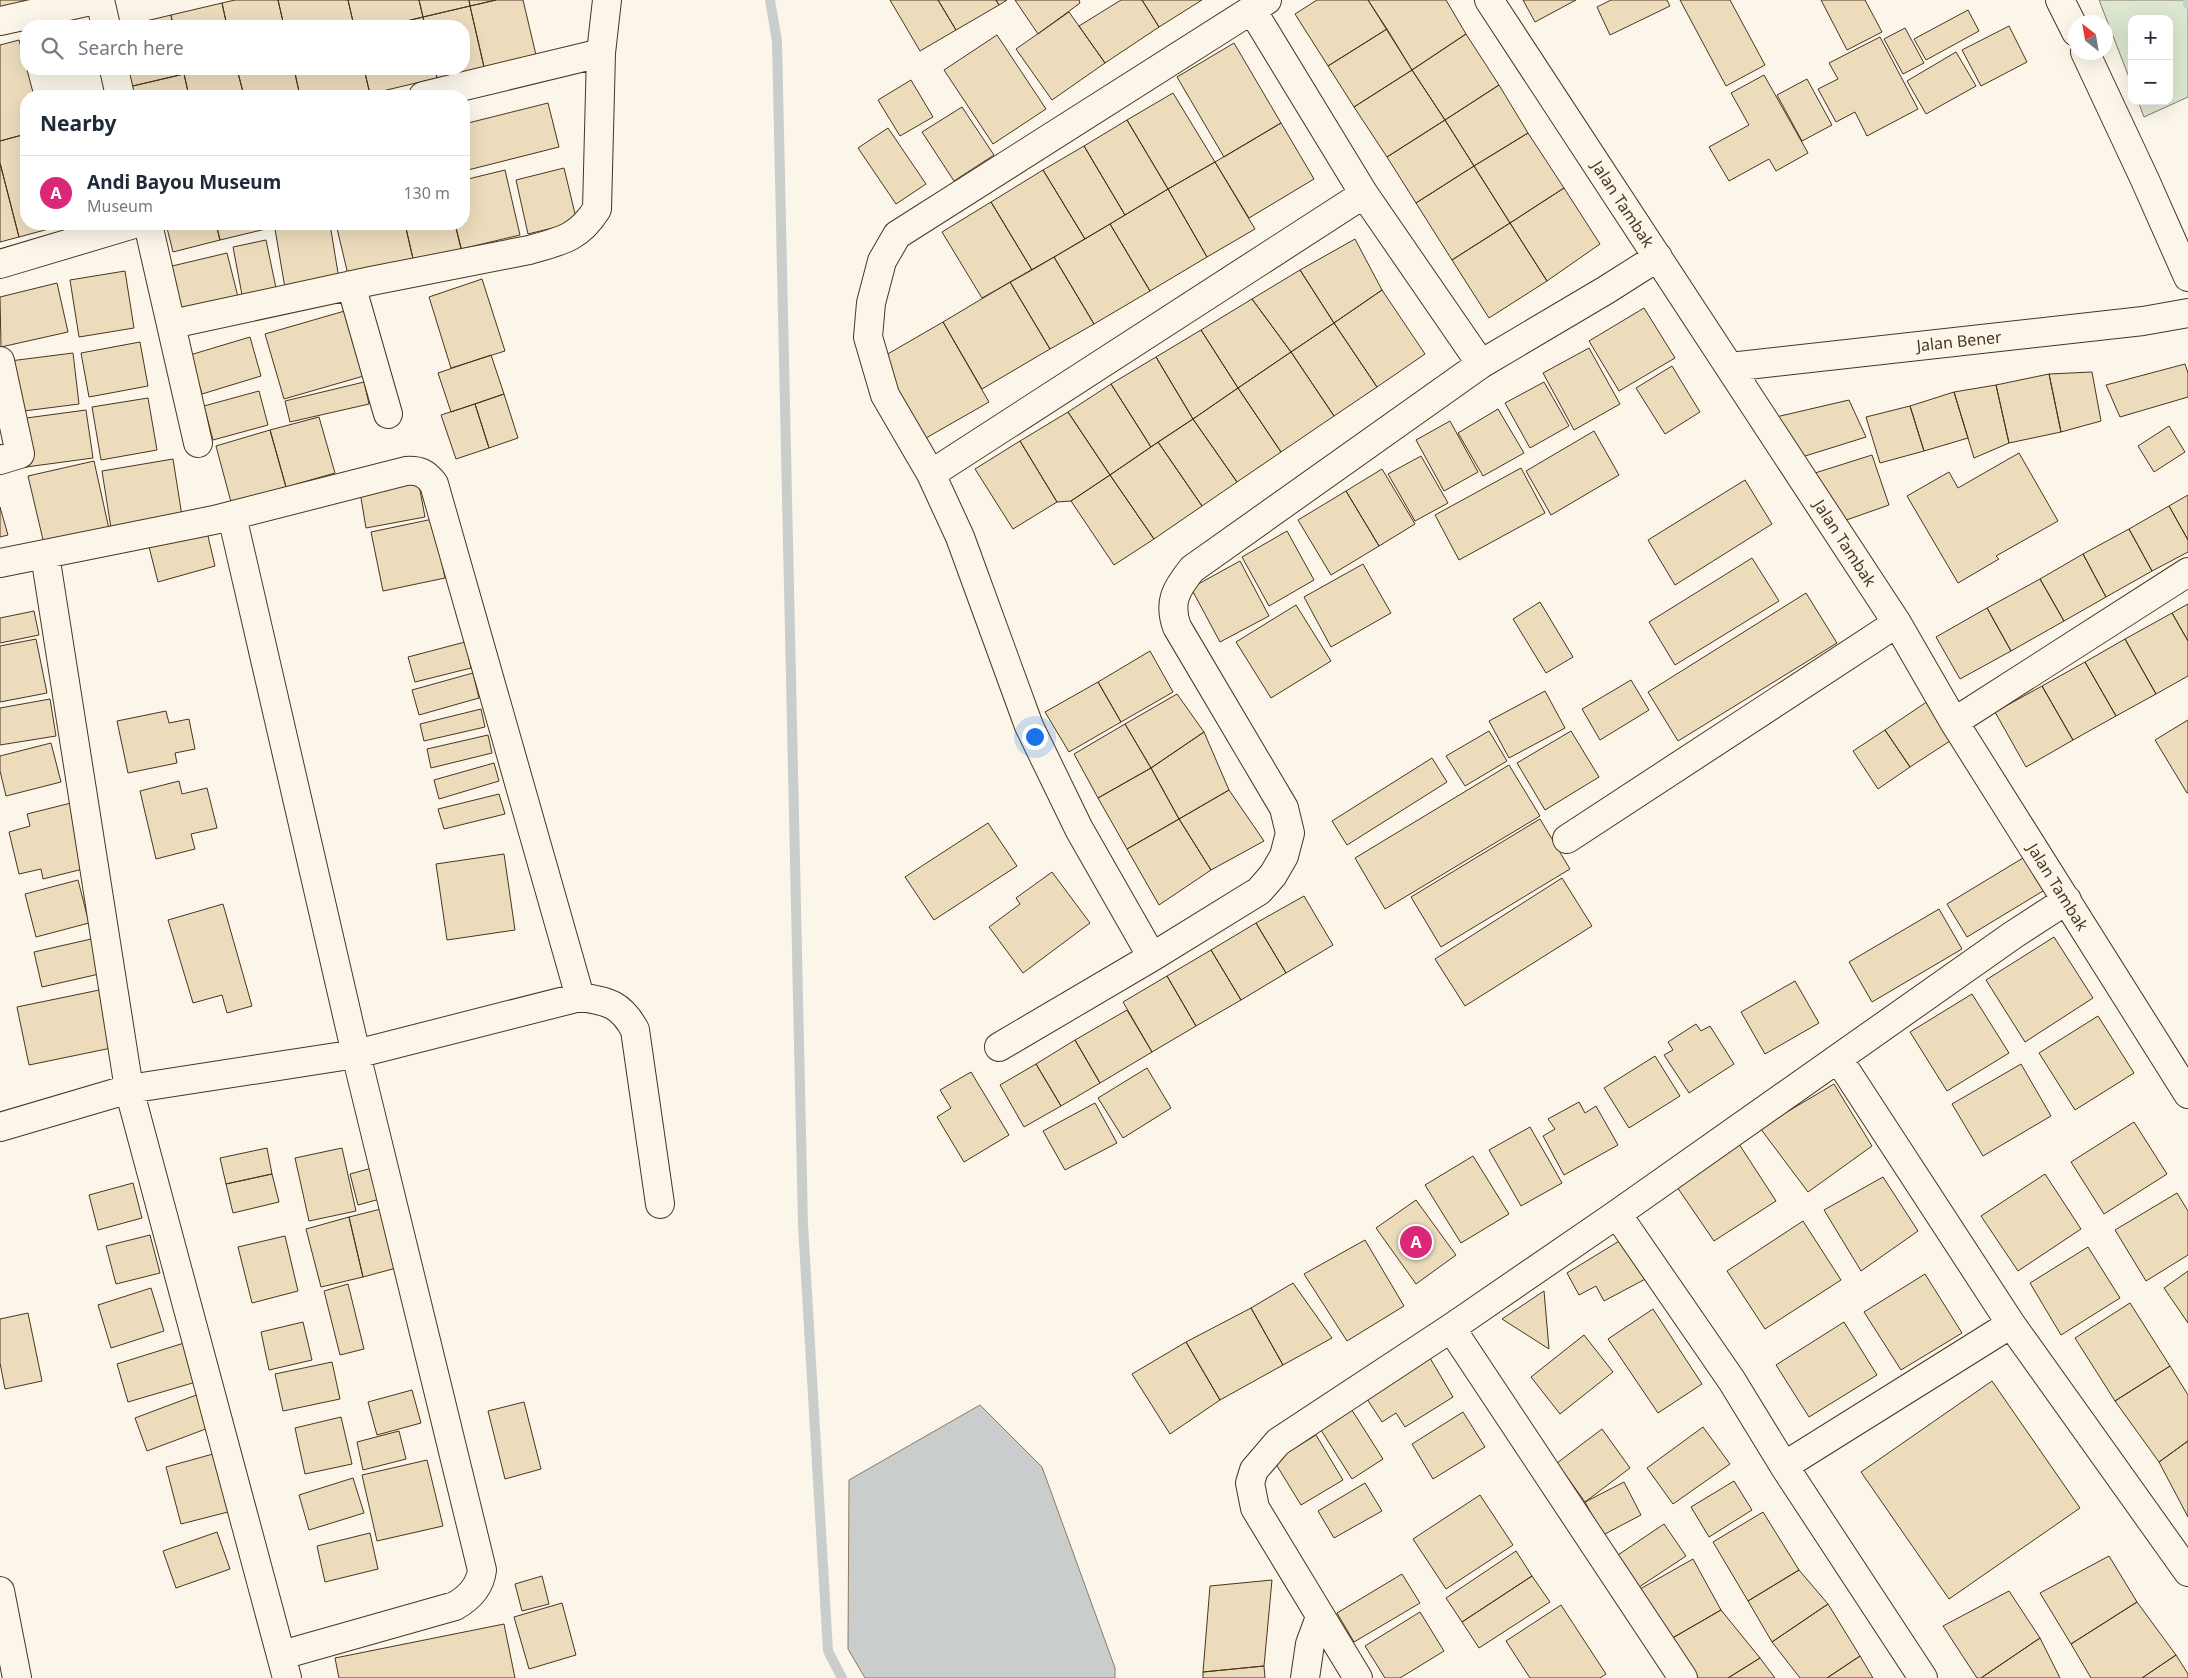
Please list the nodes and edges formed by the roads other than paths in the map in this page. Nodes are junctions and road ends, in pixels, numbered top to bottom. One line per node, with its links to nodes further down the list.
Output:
1 (95, 0): 9 (street)
2 (100, 0): 8 (street)
3 (607, 0): 10 (street)
4 (1489, 0): 18 (street, Jalan Tambak)
5 (2060, 0): 7 (street)
6 (1259, 5): 15 (street); 30 (street)
7 (2068, 16)
8 (105, 20)
9 (0, 21)
10 (601, 53): 14 (street); 21 (street)
11 (2089, 60): 20 (street)
12 (115, 75): 13 (street)
13 (119, 90)
14 (448, 90)
15 (1364, 194): 25 (street); 30 (street)
16 (114, 230): 19 (street)
17 (149, 230): 23 (street)
18 (1658, 257): 25 (street); 26 (street, Jalan Tambak)
19 (0, 264)
20 (2188, 277)
21 (351, 285): 23 (street); 27 (street)
22 (2188, 313): 26 (street, Jalan Bener)
23 (172, 324): 28 (street)
24 (0, 361): 29 (street)
25 (1481, 364): 39 (street)
26 (1730, 367): 35 (street, Jalan Tambak)
27 (388, 414)
28 (198, 443)
29 (0, 460)
30 (931, 474): 39 (street)
31 (232, 516): 32 (street); 40 (street); 42 (street)
32 (45, 555): 33 (street); 44 (street)
33 (0, 563)
34 (2188, 572): 36 (street)
35 (1897, 624): 36 (street, Jalan Tambak); 37 (street)
36 (1954, 722): 38 (street, Jalan Tambak)
37 (1567, 839)
38 (2067, 900): 43 (street); 45 (street, Jalan Tambak)
39 (1152, 957): 41 (street)
40 (580, 997): 42 (street); 47 (street)
41 (999, 1047)
42 (356, 1054): 44 (street); 55 (street)
43 (1839, 1060): 48 (street); 49 (street)
44 (129, 1089): 46 (street); 55 (street)
45 (2188, 1094)
46 (0, 1127)
47 (660, 1204)
48 (1617, 1214): 50 (street); 51 (street)
49 (2011, 1324): 51 (street); 52 (street)
50 (1451, 1328): 54 (street); 59 (street)
51 (1784, 1466): 60 (street)
52 (2188, 1572)
53 (0, 1591): 56 (street)
54 (1320, 1617): 57 (street); 58 (street)
55 (285, 1667)
56 (17, 1678)
57 (1305, 1678)
58 (1358, 1678)
59 (1683, 1678)
60 (1923, 1678)

